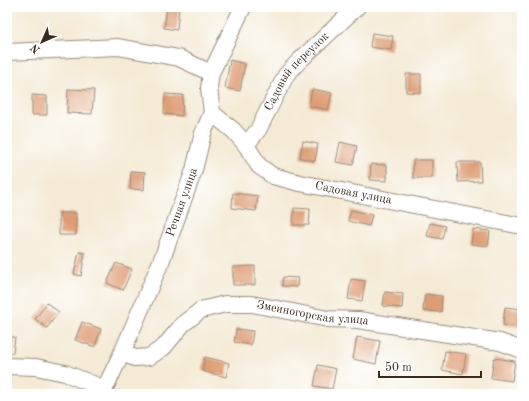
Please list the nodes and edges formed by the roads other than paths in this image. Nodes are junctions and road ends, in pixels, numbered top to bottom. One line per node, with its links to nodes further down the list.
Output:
1 (243, 7): 4 (street)
2 (357, 7): 6 (street, Садовый переулок)
3 (7, 52): 4 (street)
4 (211, 73): 5 (street)
5 (212, 113): 6 (street, Садовая улица); 9 (street, Речная улица)
6 (246, 145): 7 (street, Садовая улица)
7 (522, 226)
8 (522, 350): 9 (street, Змеиногорская улица)
9 (122, 353): 11 (street, Речная улица)
10 (7, 366): 11 (street)
11 (103, 392)

